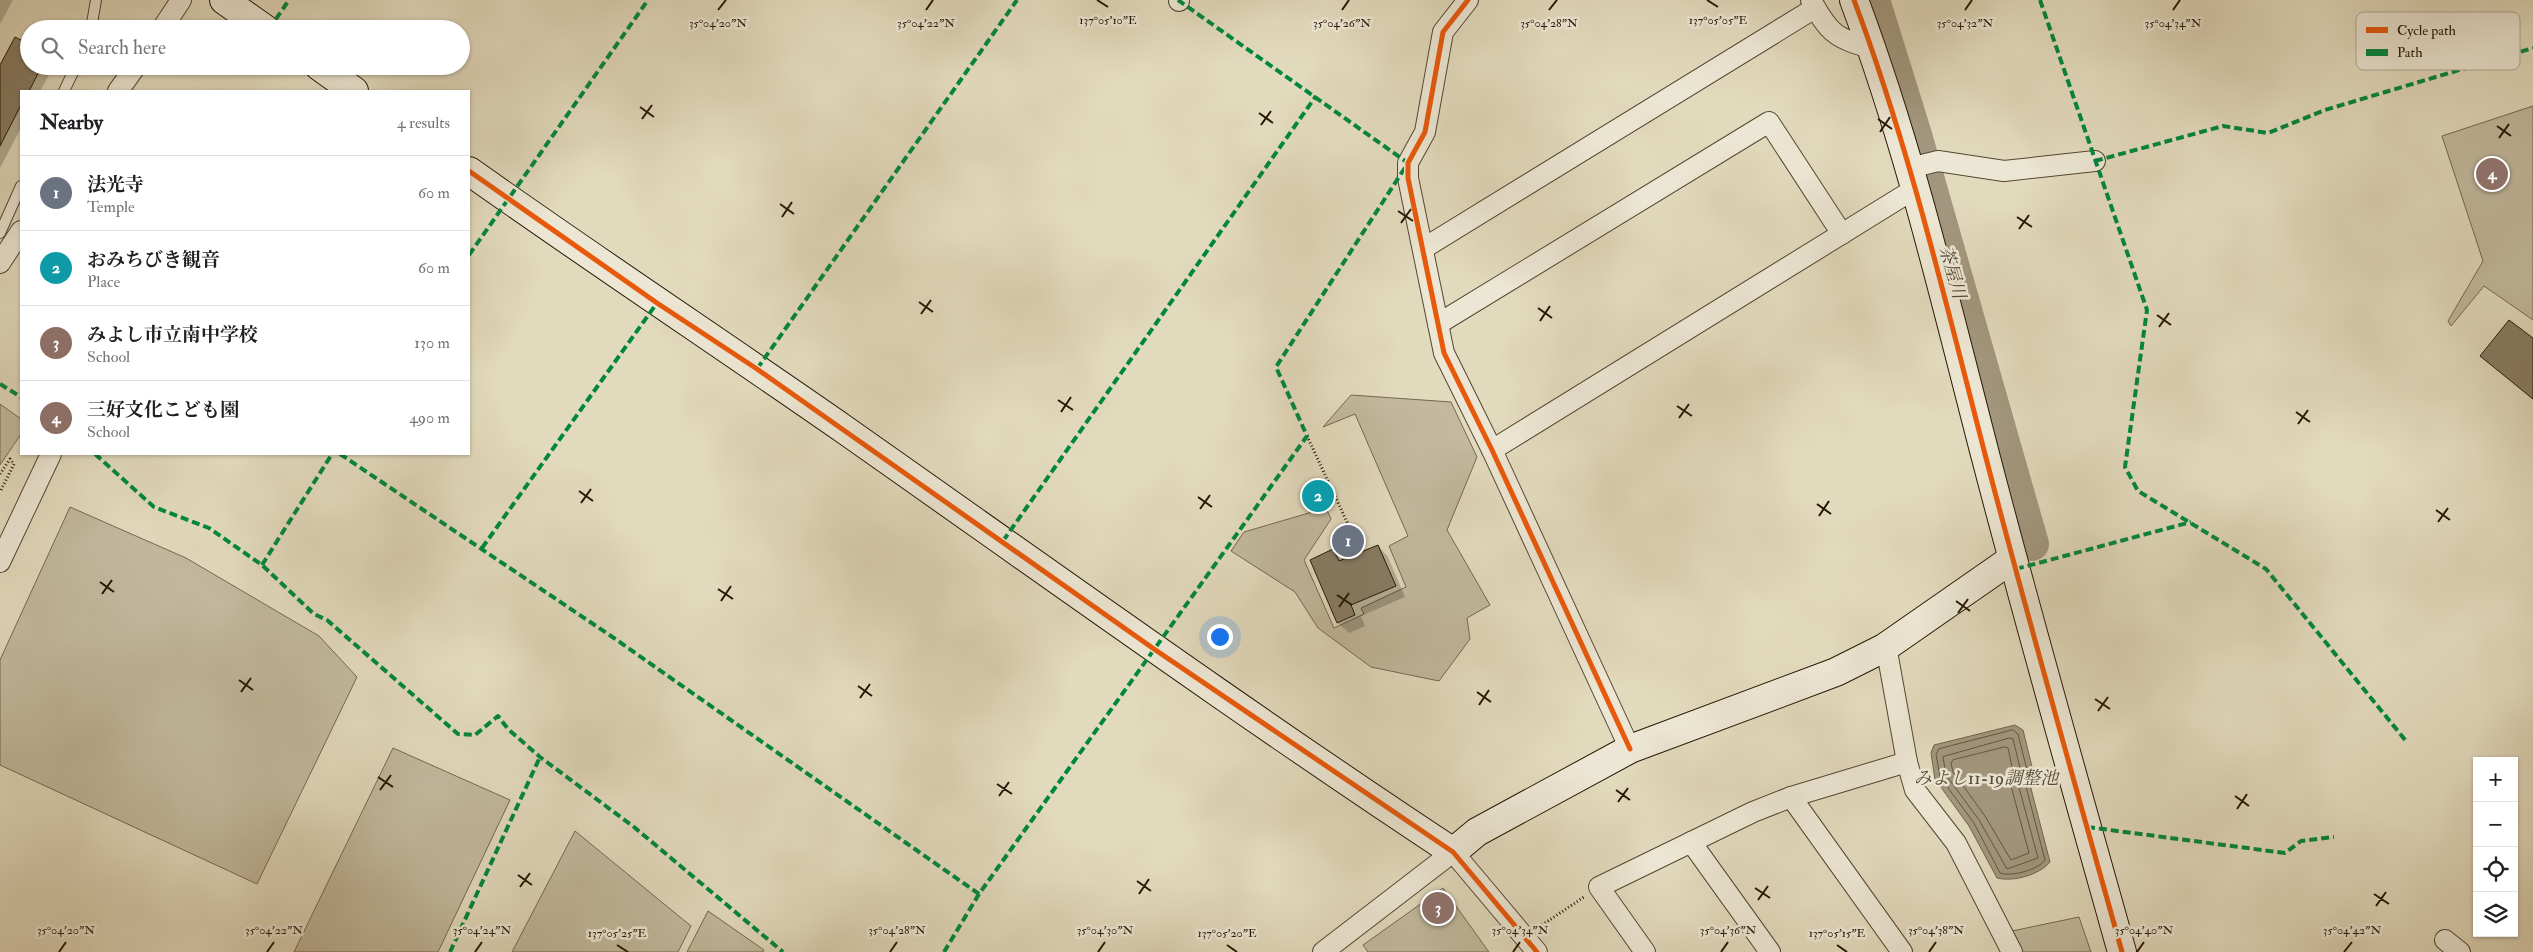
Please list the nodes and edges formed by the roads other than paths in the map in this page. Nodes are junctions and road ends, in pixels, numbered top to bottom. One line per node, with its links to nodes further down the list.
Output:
1 (96, 0): 7 (lane)
2 (182, 0): 8 (street)
3 (224, 0): 9 (street)
4 (1468, 0): 24 (street)
5 (1854, 0): 10 (street)
6 (1813, 4): 10 (street); 24 (street)
7 (93, 20)
8 (168, 20)
9 (252, 20)
10 (1872, 48): 18 (street)
11 (72, 75): 14 (lane)
12 (130, 75): 15 (street)
13 (332, 75): 16 (street)
14 (64, 90)
15 (119, 90)
16 (353, 90)
17 (2095, 161): 18 (street)
18 (1919, 171): 23 (street); 29 (street)
19 (470, 173): 36 (street)
20 (20, 188): 21 (lane)
21 (0, 233)
22 (20, 233): 25 (street)
23 (1842, 234): 26 (street); 27 (street)
24 (1424, 248): 26 (street)
25 (0, 263)
26 (1438, 324): 27 (street)
27 (1492, 450): 32 (street)
28 (51, 455): 30 (street)
29 (2012, 558): 31 (street); 43 (street)
30 (0, 562)
31 (1884, 648): 32 (street); 33 (street)
32 (1630, 749): 36 (street)
33 (1907, 762): 34 (street); 42 (street)
34 (1790, 797): 35 (street); 41 (street)
35 (1692, 842): 39 (street); 40 (street)
36 (1453, 852): 37 (street); 38 (street)
37 (1323, 952)
38 (1537, 952)
39 (1645, 952)
40 (1770, 952)
41 (1902, 952)
42 (2012, 952)
43 (2122, 952)

